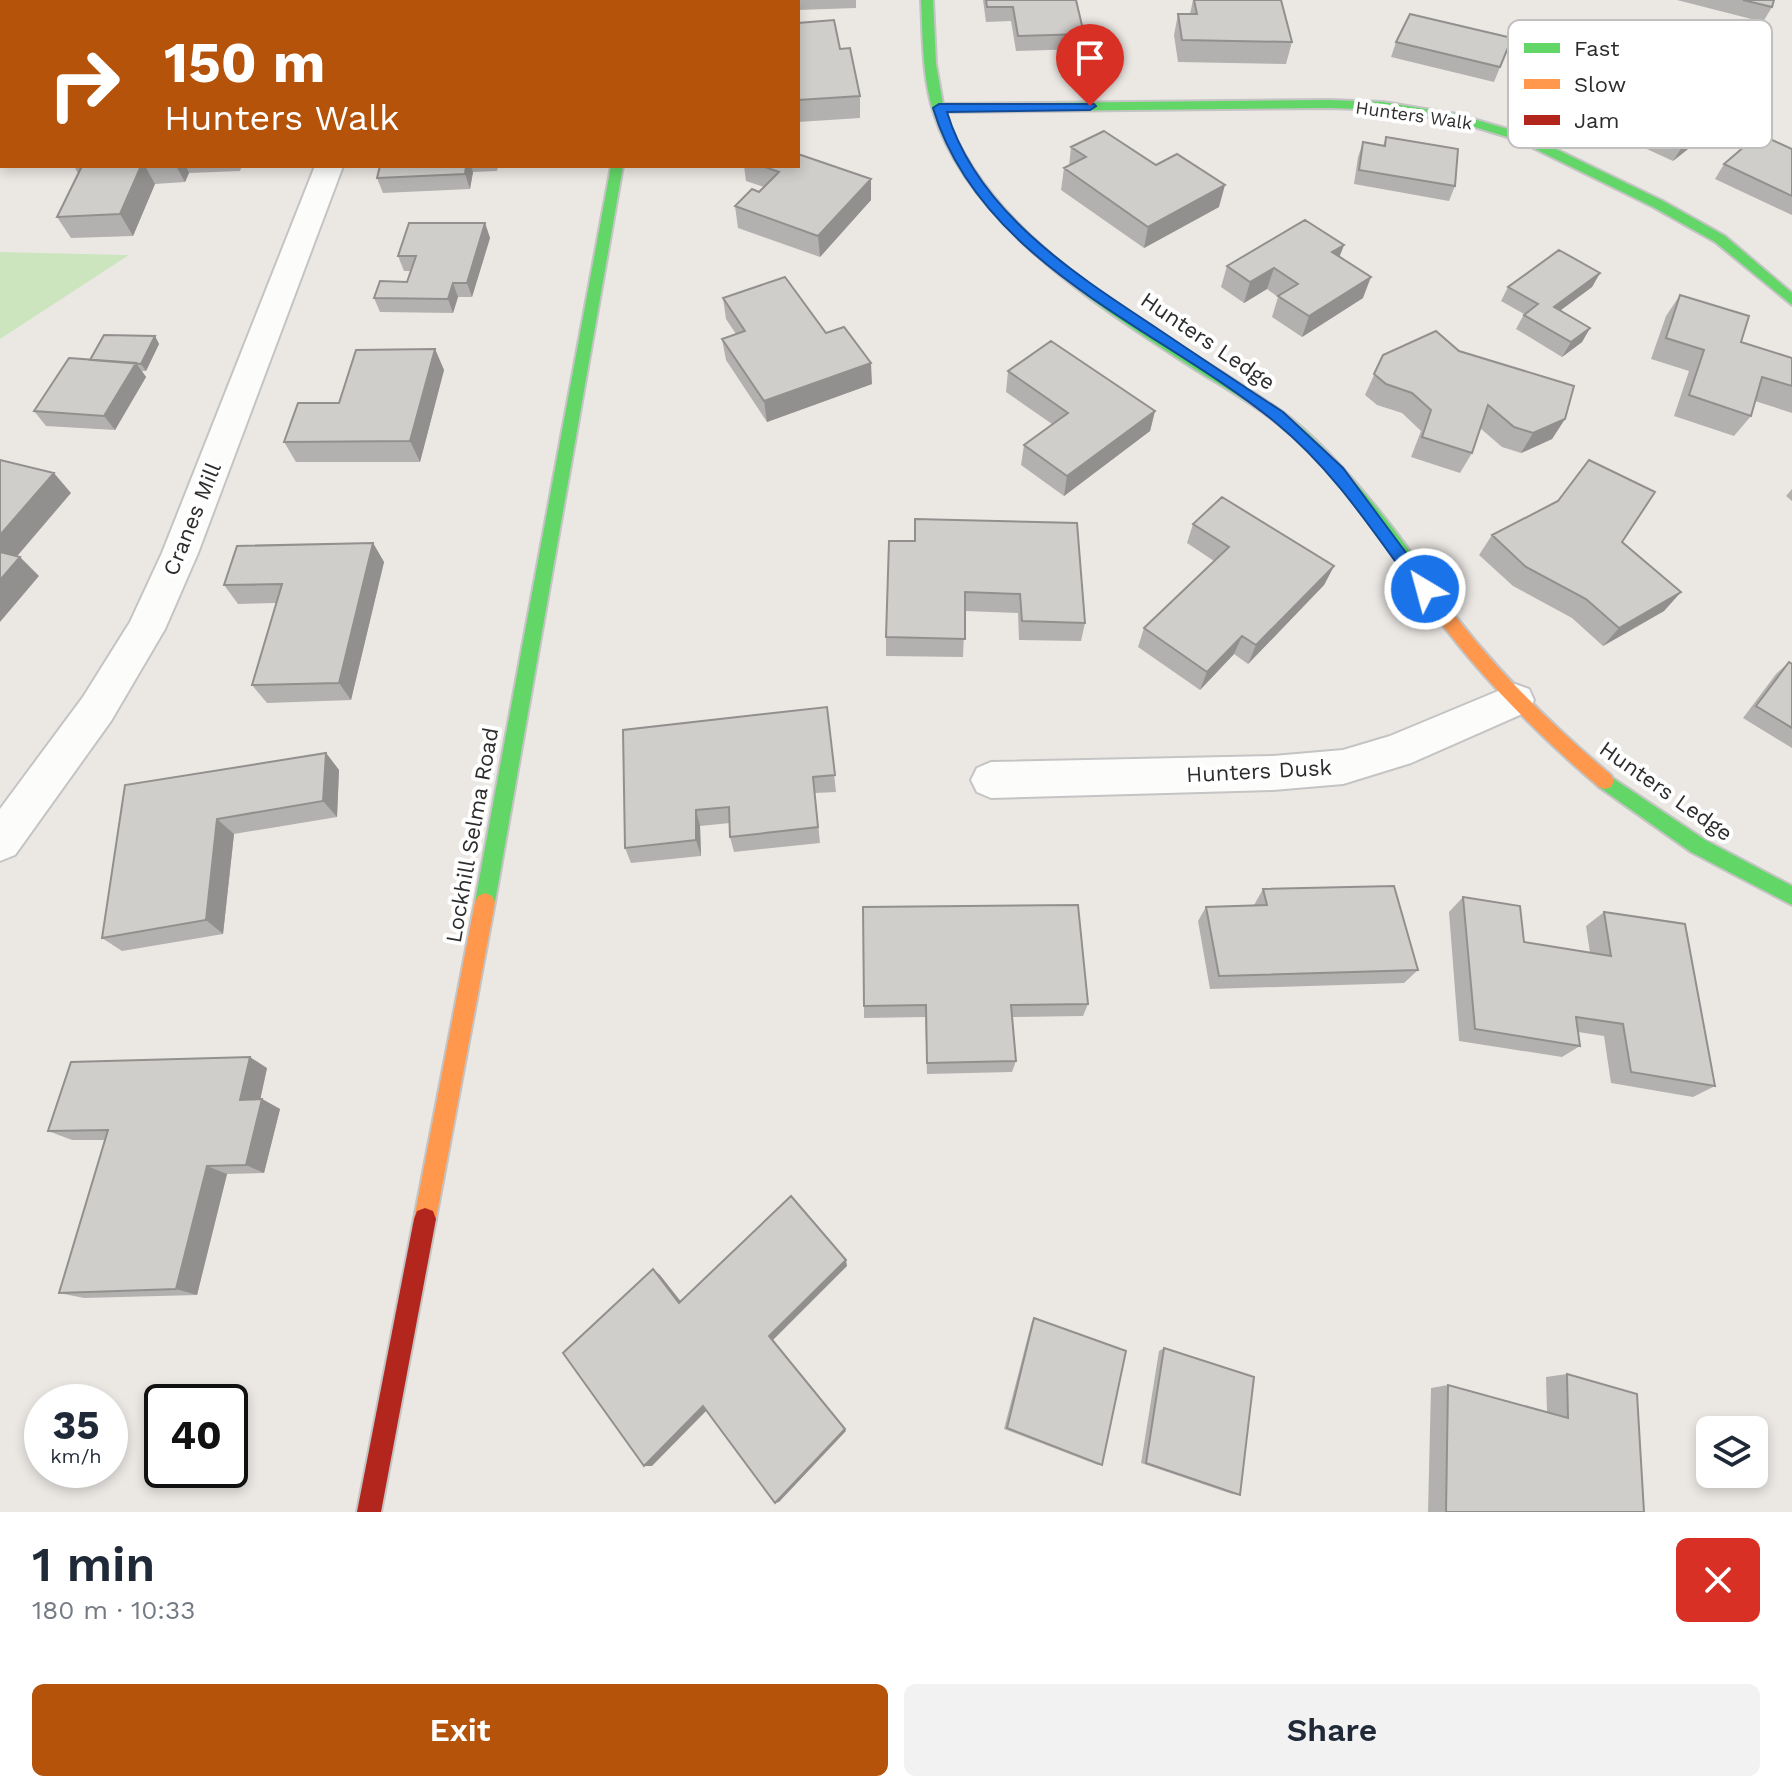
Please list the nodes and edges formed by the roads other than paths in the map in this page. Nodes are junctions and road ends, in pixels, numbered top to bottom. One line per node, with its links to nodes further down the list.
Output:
1 (927, 0): 2 (street, Hunters Ledge)
2 (939, 108): 3 (street, Hunters Walk); 8 (street, Hunters Ledge)
3 (1508, 133)
4 (1543, 148): 7 (street, Hunters Walk)
5 (328, 168): 10 (street, Cranes Mill)
6 (617, 168): 12 (street, Lockhill Selma Road)
7 (1792, 300)
8 (1515, 700): 9 (street, Hunters Dusk); 11 (street, Hunters Ledge)
9 (991, 780)
10 (0, 842)
11 (1792, 896)
12 (369, 1512)

